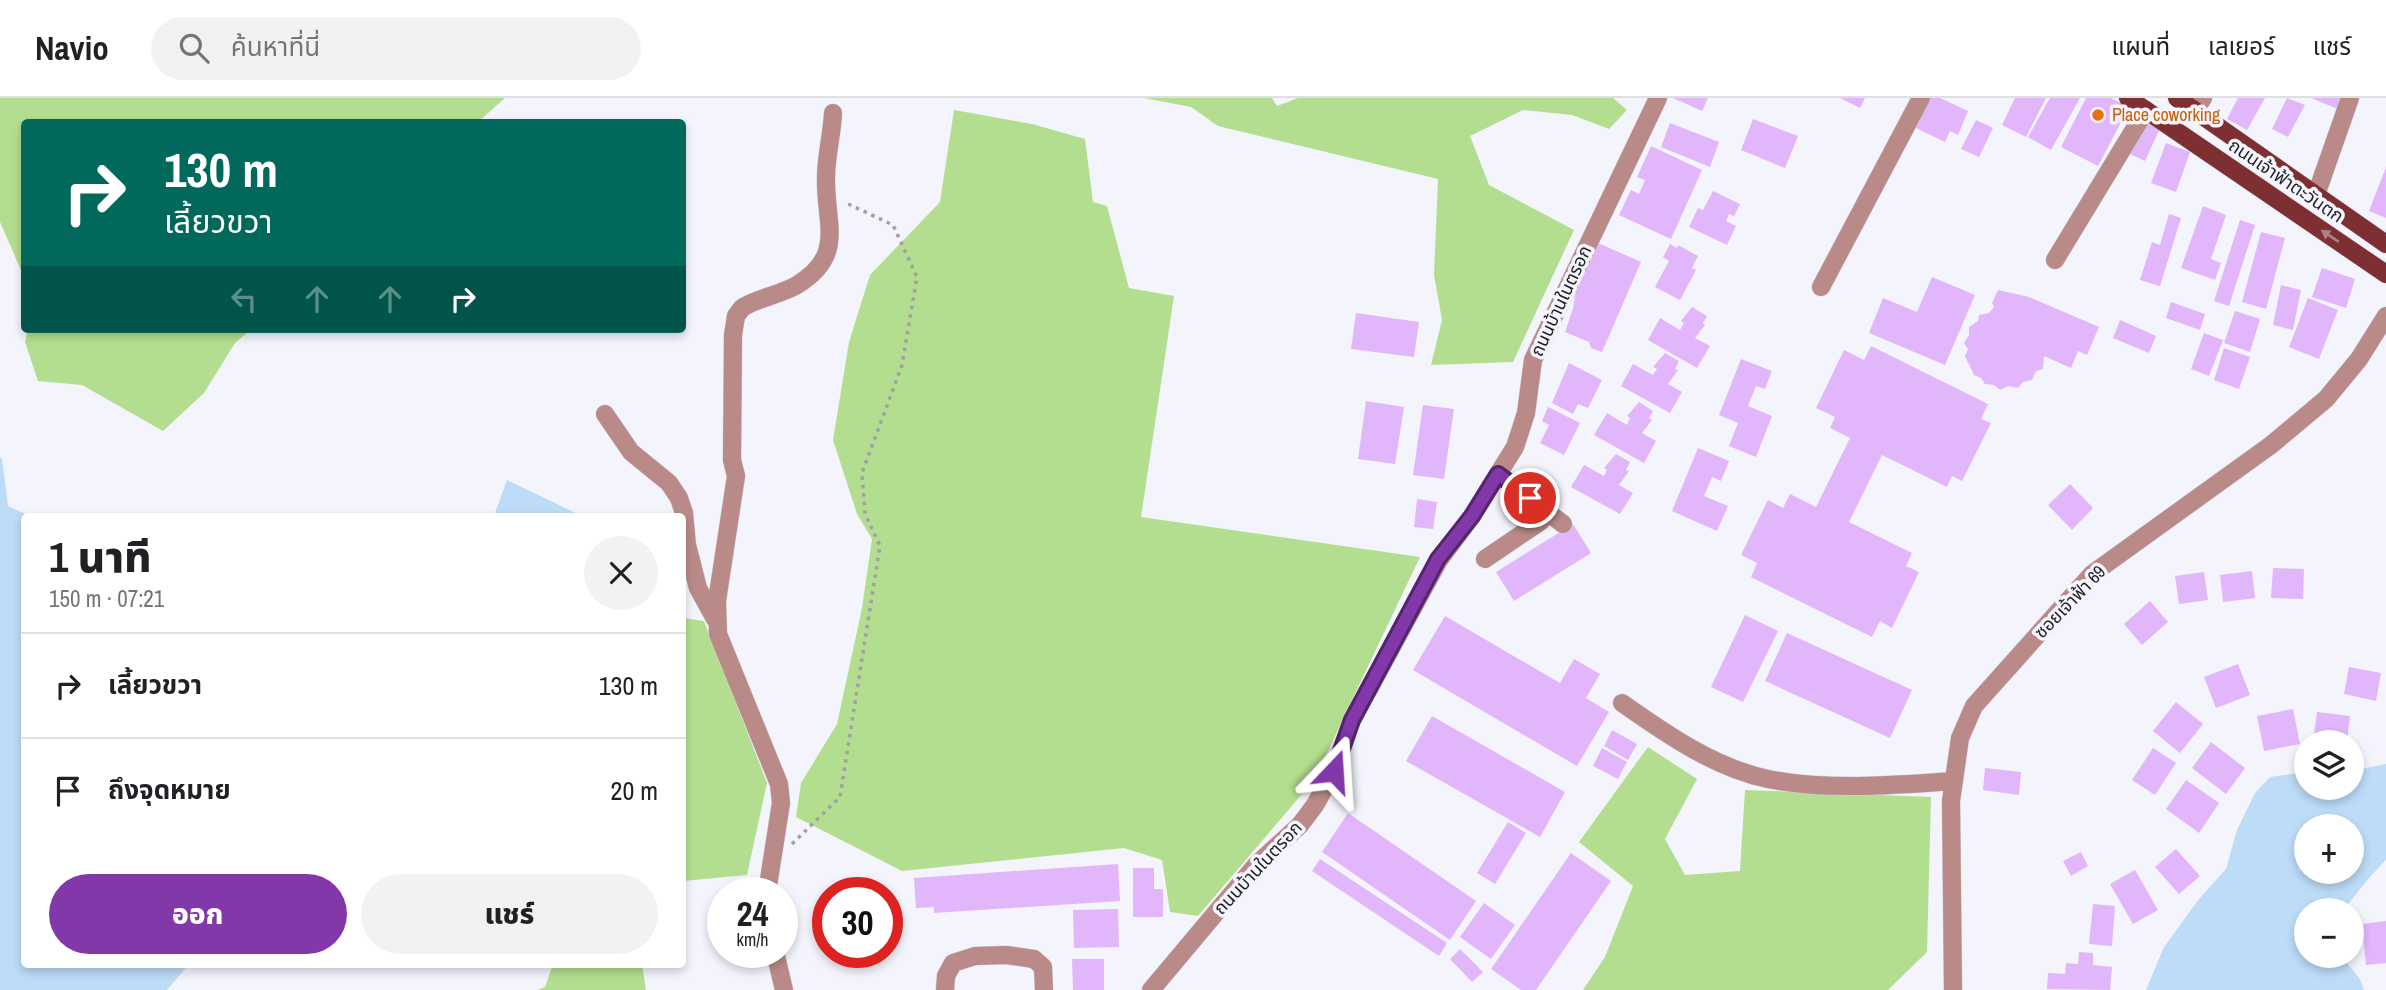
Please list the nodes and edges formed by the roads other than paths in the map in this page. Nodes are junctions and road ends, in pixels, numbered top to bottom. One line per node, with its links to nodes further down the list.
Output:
1 (1658, 98): 16 (street, ถนนบ้านในตรอก)
2 (1921, 98): 13 (street)
3 (2129, 98): 7 (main road, ถนนเจ้าฟ้าตะวันตก)
4 (2177, 98): 6 (main road, ถนนเจ้าฟ้าตะวันตก)
5 (2350, 98): 9 (street)
6 (2199, 104): 9 (main road, ถนนเจ้าฟ้าตะวันตก)
7 (2146, 110): 11 (street); 12 (main road, ถนนเจ้าฟ้าตะวันตก, one-way to 7)
8 (833, 113): 22 (street)
9 (2316, 195): 10 (main road, ถนนเจ้าฟ้าตะวันตก)
10 (2386, 244)
11 (2055, 260)
12 (2386, 274)
13 (1821, 287)
14 (2386, 316): 24 (street, ซอยเจ้าฟ้า 69)
15 (605, 414): 18 (street)
16 (1498, 474): 17 (street); 30 (street, ถนนบ้านในตรอก)
17 (1546, 510): 19 (street); 21 (street)
18 (684, 513)
19 (1563, 524)
20 (686, 534): 22 (street)
21 (1485, 559)
22 (717, 622): 25 (street)
23 (1622, 703): 24 (street)
24 (1954, 781): 31 (street, ซอยเจ้าฟ้า 69)
25 (771, 877)
26 (779, 968): 27 (street)
27 (784, 990)
28 (945, 990): 29 (street)
29 (1044, 990)
30 (1151, 990)
31 (1953, 990)

